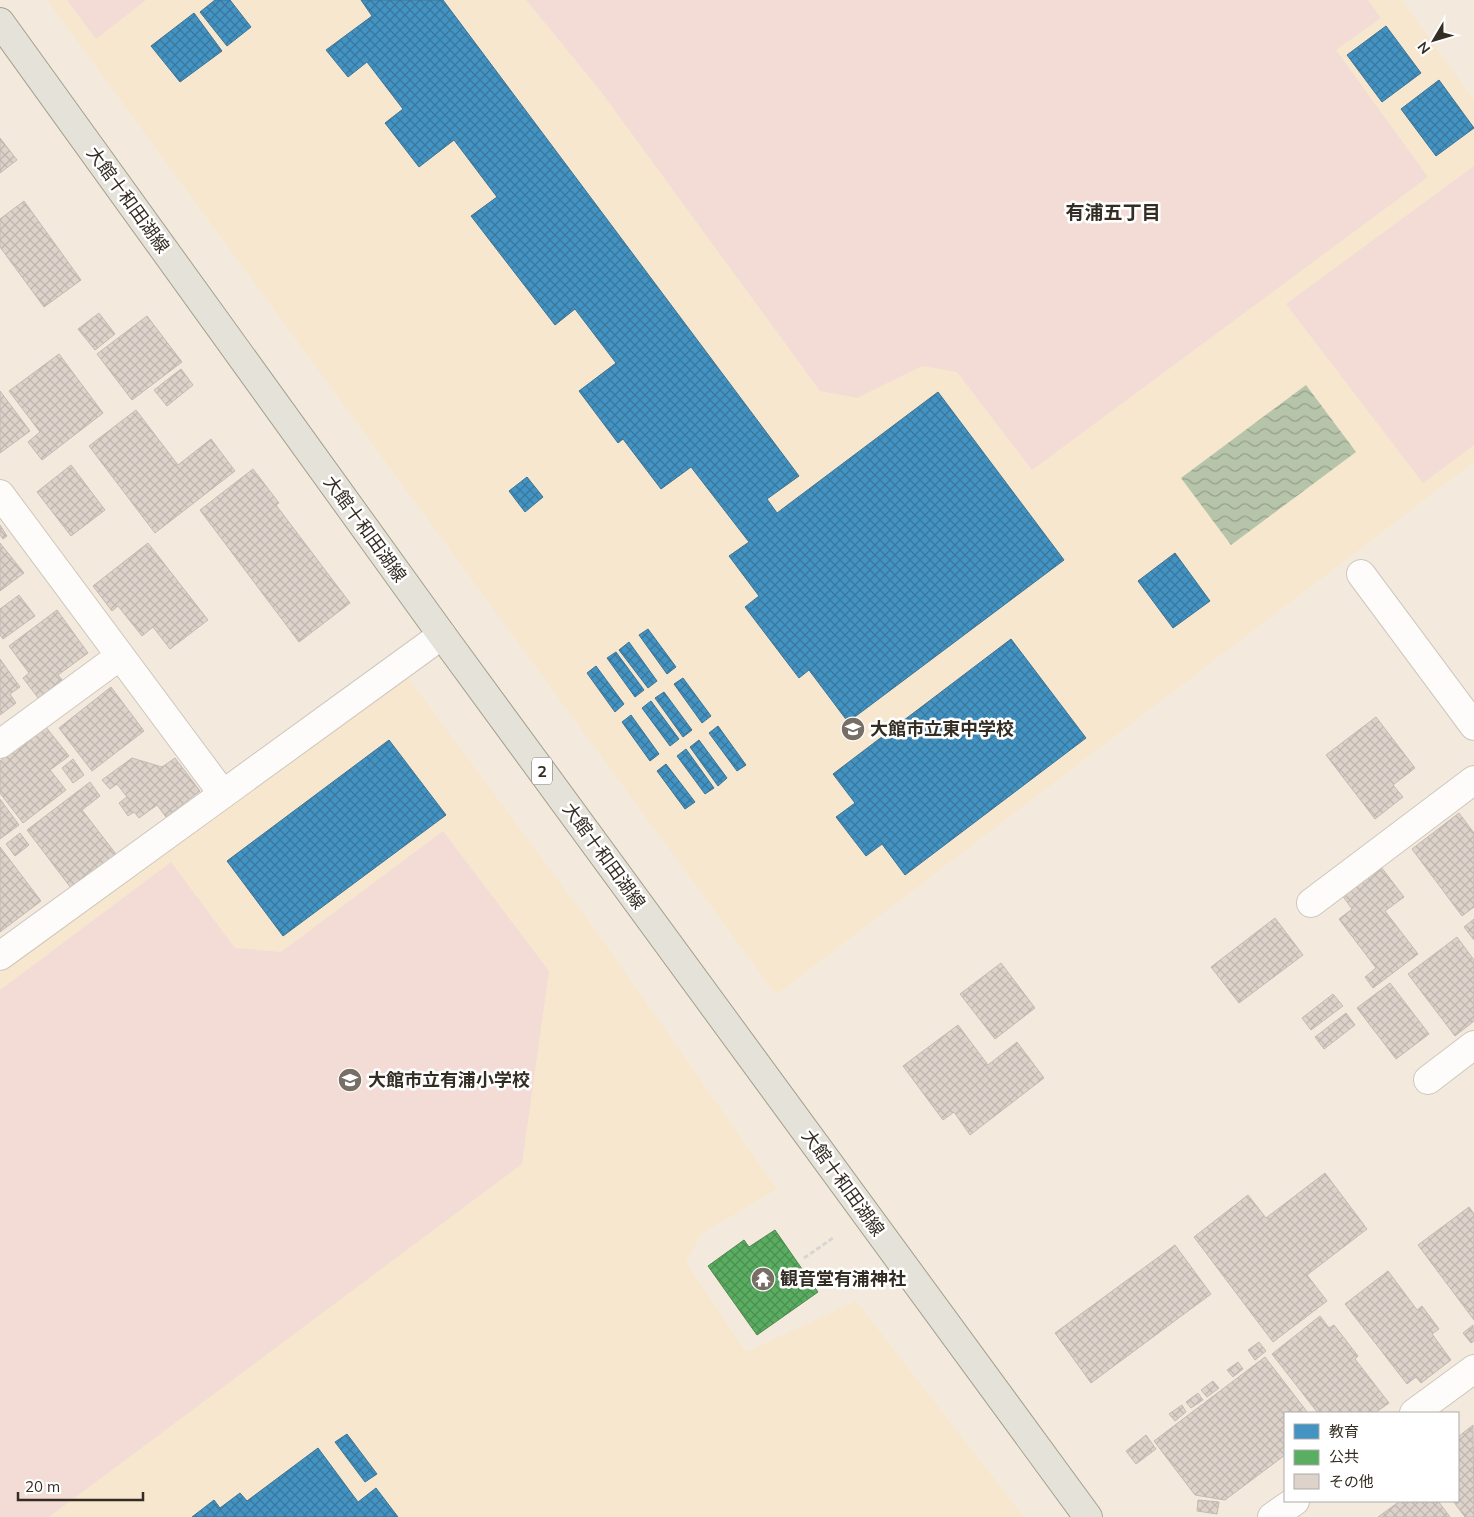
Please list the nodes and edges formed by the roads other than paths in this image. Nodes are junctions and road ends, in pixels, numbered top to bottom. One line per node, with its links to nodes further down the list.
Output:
1 (0, 22): 4 (main road, 大館十和田湖線 / 2)
2 (0, 494): 5 (street)
3 (1361, 574): 6 (street)
4 (442, 635): 9 (street); 17 (main road, 大館十和田湖線 / 2)
5 (120, 656): 7 (street); 9 (street)
6 (1474, 726)
7 (0, 744)
8 (1474, 780): 10 (street)
9 (223, 794): 11 (street)
10 (1311, 903)
11 (0, 956)
12 (1474, 1045): 13 (street)
13 (1428, 1080)
14 (1474, 1369): 15 (street)
15 (1415, 1412)
16 (1293, 1502): 18 (street)
17 (1088, 1517)
18 (1272, 1517)

